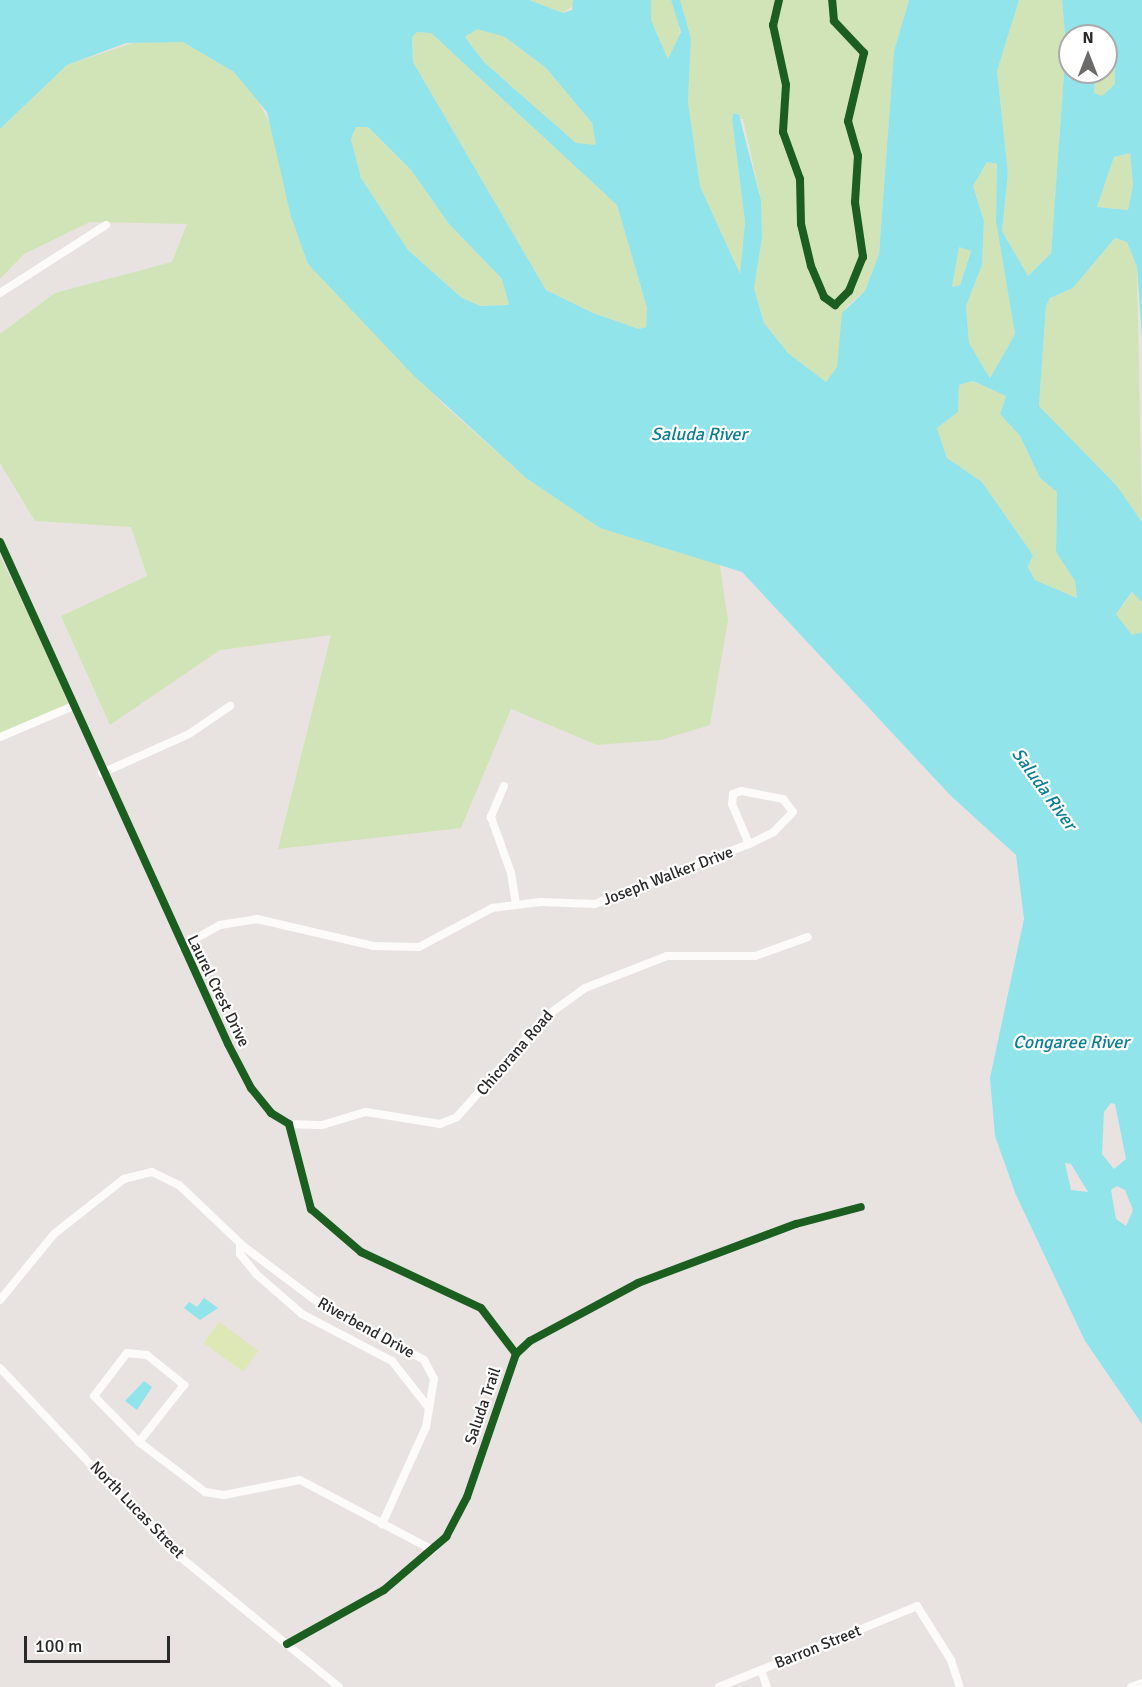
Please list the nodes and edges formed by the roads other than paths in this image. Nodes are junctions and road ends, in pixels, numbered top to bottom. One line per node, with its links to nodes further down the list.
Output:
1 (106, 225): 2 (street)
2 (0, 293)
3 (0, 542): 5 (street, Laurel Crest Drive)
4 (230, 706): 7 (street)
5 (71, 707): 6 (street); 7 (street, Laurel Crest Drive)
6 (0, 737)
7 (102, 773): 12 (street, Laurel Crest Drive)
8 (504, 786): 10 (street)
9 (749, 844): 9 (street, Joseph Walker Drive); 10 (street, Joseph Walker Drive)
10 (516, 903): 12 (street, Joseph Walker Drive)
11 (808, 937): 13 (street, Chicorana Road)
12 (182, 946): 13 (street, Laurel Crest Drive)
13 (289, 1124): 17 (street)
14 (861, 1207): 17 (street, Saluda Trail)
15 (240, 1243): 16 (street, Riverbend Drive); 19 (street, Riverbend Drive); 19 (street, Riverbend Drive)
16 (0, 1300)
17 (516, 1353): 22 (street, Saluda Trail)
18 (0, 1368): 23 (street, North Lucas Street)
19 (429, 1408): 21 (street, Riverbend Drive)
20 (139, 1442): 20 (street); 21 (street)
21 (382, 1524): 22 (street)
22 (433, 1550): 23 (street, Saluda Trail)
23 (287, 1644): 26 (street, North Lucas Street)
24 (760, 1670): 27 (street, Barron Street); 28 (street); 29 (street, Barron Street)
25 (1142, 1683): 30 (street)
26 (339, 1687)
27 (719, 1687)
28 (767, 1687)
29 (960, 1687)
30 (1131, 1687)

